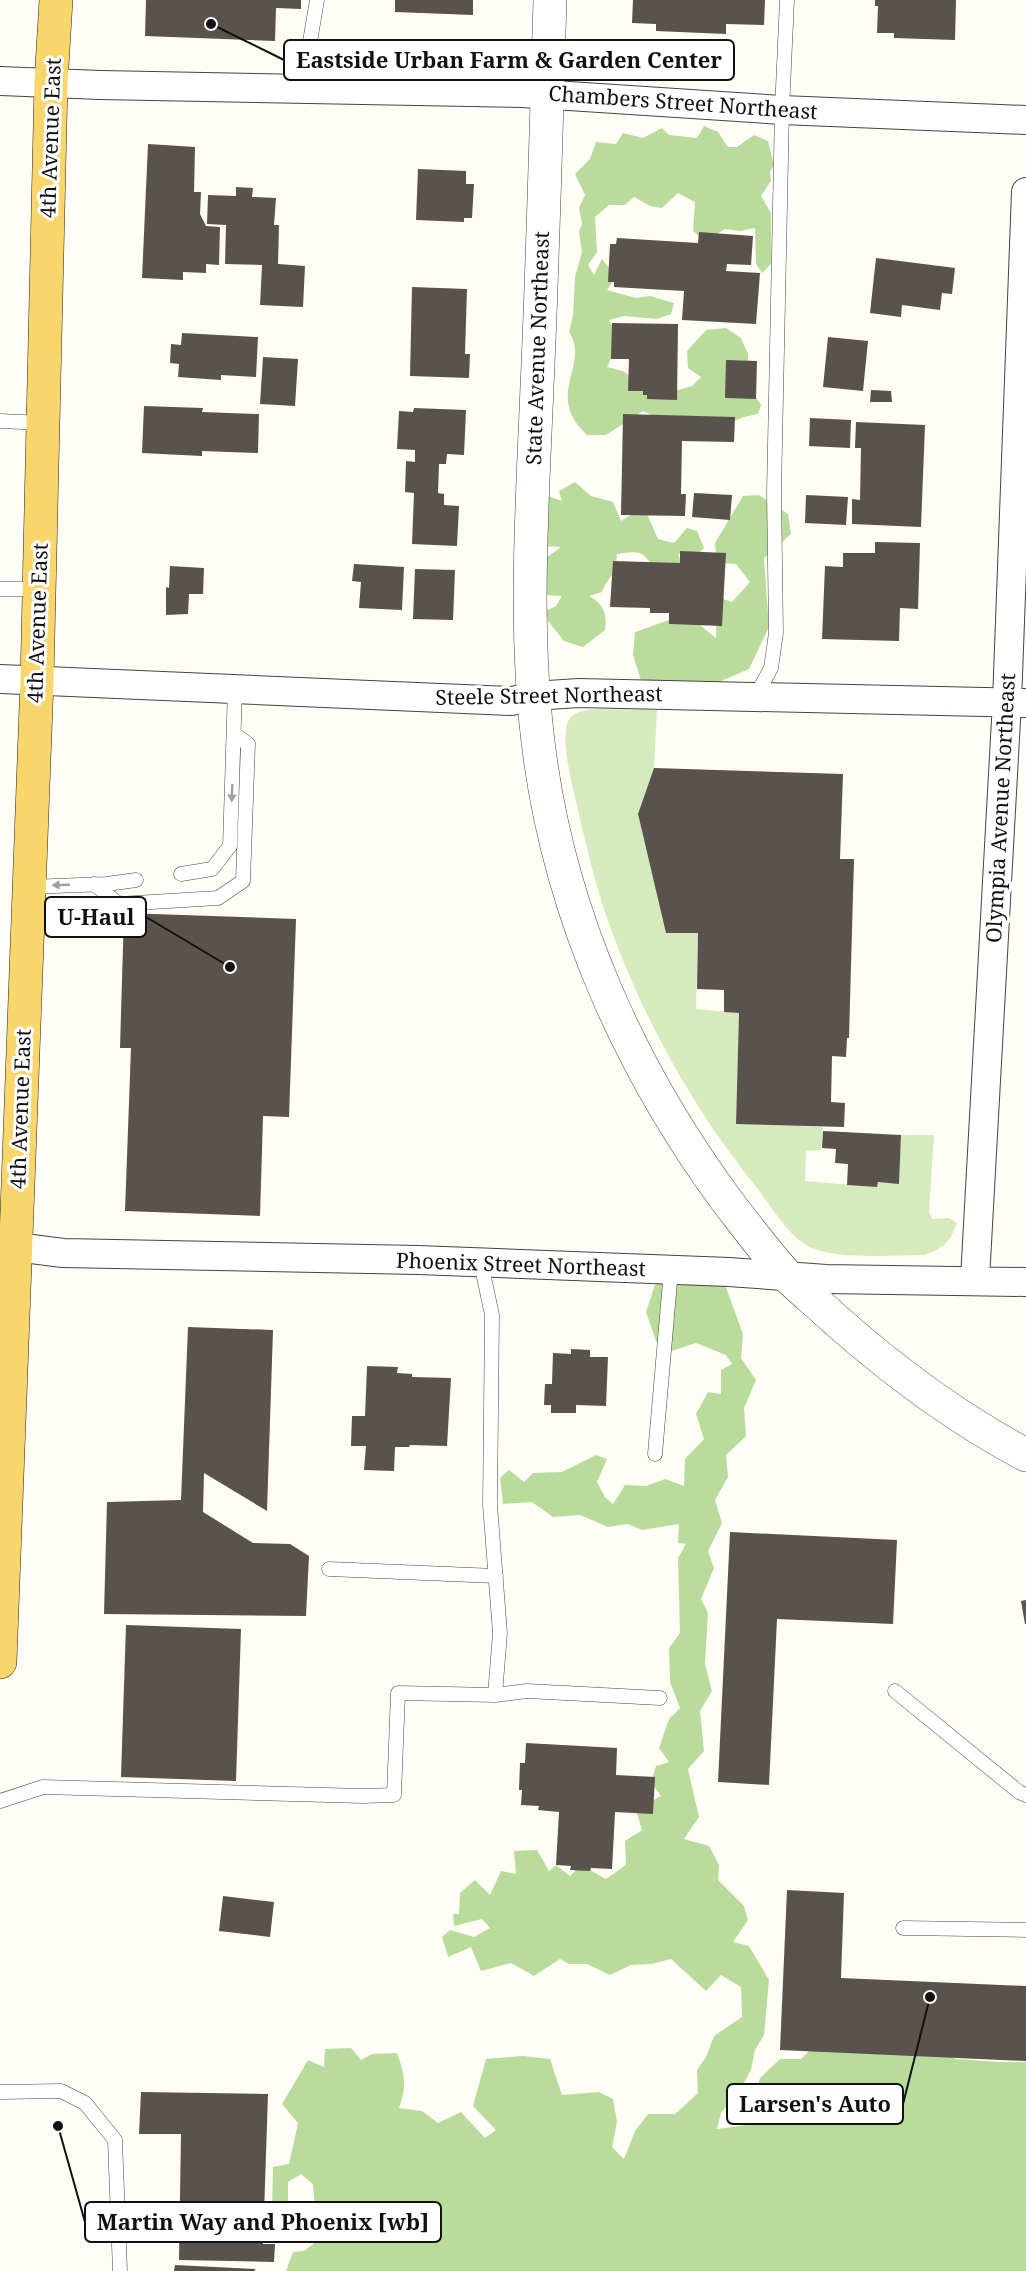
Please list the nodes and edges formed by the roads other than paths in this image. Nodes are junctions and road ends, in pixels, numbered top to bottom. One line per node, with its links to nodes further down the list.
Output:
1 (56, 0): 6 (main road, 4th Avenue East)
2 (317, 0): 7 (lane)
3 (550, 0): 8 (street, State Avenue Northeast)
4 (787, 0): 9 (lane)
5 (0, 81): 6 (street, Chambers Street Northeast)
6 (51, 83): 7 (street, Chambers Street Northeast); 13 (main road, 4th Avenue East)
7 (302, 88): 8 (street, Chambers Street Northeast)
8 (547, 94): 9 (street, Chambers Street Northeast); 19 (street, State Avenue Northeast)
9 (782, 110): 10 (street, Chambers Street Northeast); 20 (lane)
10 (1026, 120)
11 (1026, 192): 21 (street, Olympia Avenue Northeast)
12 (0, 421): 13 (lane)
13 (43, 423): 15 (main road, 4th Avenue East)
14 (0, 589): 15 (lane)
15 (39, 590): 17 (main road, 4th Avenue East)
16 (0, 679): 17 (street, Steele Street Northeast)
17 (37, 680): 18 (street, Steele Street Northeast); 26 (main road, 4th Avenue East)
18 (235, 689): 19 (street, Steele Street Northeast); 22 (lane)
19 (533, 696): 20 (street, Steele Street Northeast); 30 (street, State Avenue Northeast)
20 (756, 696): 21 (street, Steele Street Northeast)
21 (1016, 702): 31 (street, Olympia Avenue Northeast)
22 (234, 734): 23 (lane, one-way to 23); 25 (lane)
23 (181, 874)
24 (136, 880): 25 (lane)
25 (94, 884): 26 (lane, one-way to 26)
26 (29, 887): 27 (main road, 4th Avenue East)
27 (8, 1246): 28 (street, Phoenix Street Northeast); 37 (main road, 4th Avenue East)
28 (481, 1263): 29 (street, Phoenix Street Northeast); 36 (lane)
29 (671, 1270): 30 (street, Phoenix Street Northeast); 33 (lane)
30 (789, 1278): 31 (street, Phoenix Street Northeast); 34 (street, State Avenue Northeast)
31 (975, 1280): 32 (street, Phoenix Street Northeast)
32 (1026, 1282)
33 (655, 1454)
34 (1026, 1455)
35 (329, 1569): 36 (lane)
36 (496, 1576): 39 (lane)
37 (0, 1662)
38 (895, 1691): 41 (lane)
39 (495, 1695): 40 (lane); 42 (lane)
40 (660, 1698)
41 (1026, 1795)
42 (0, 1801)
43 (903, 1928): 44 (lane)
44 (1026, 1930)
45 (0, 2092): 46 (lane)
46 (120, 2271)

